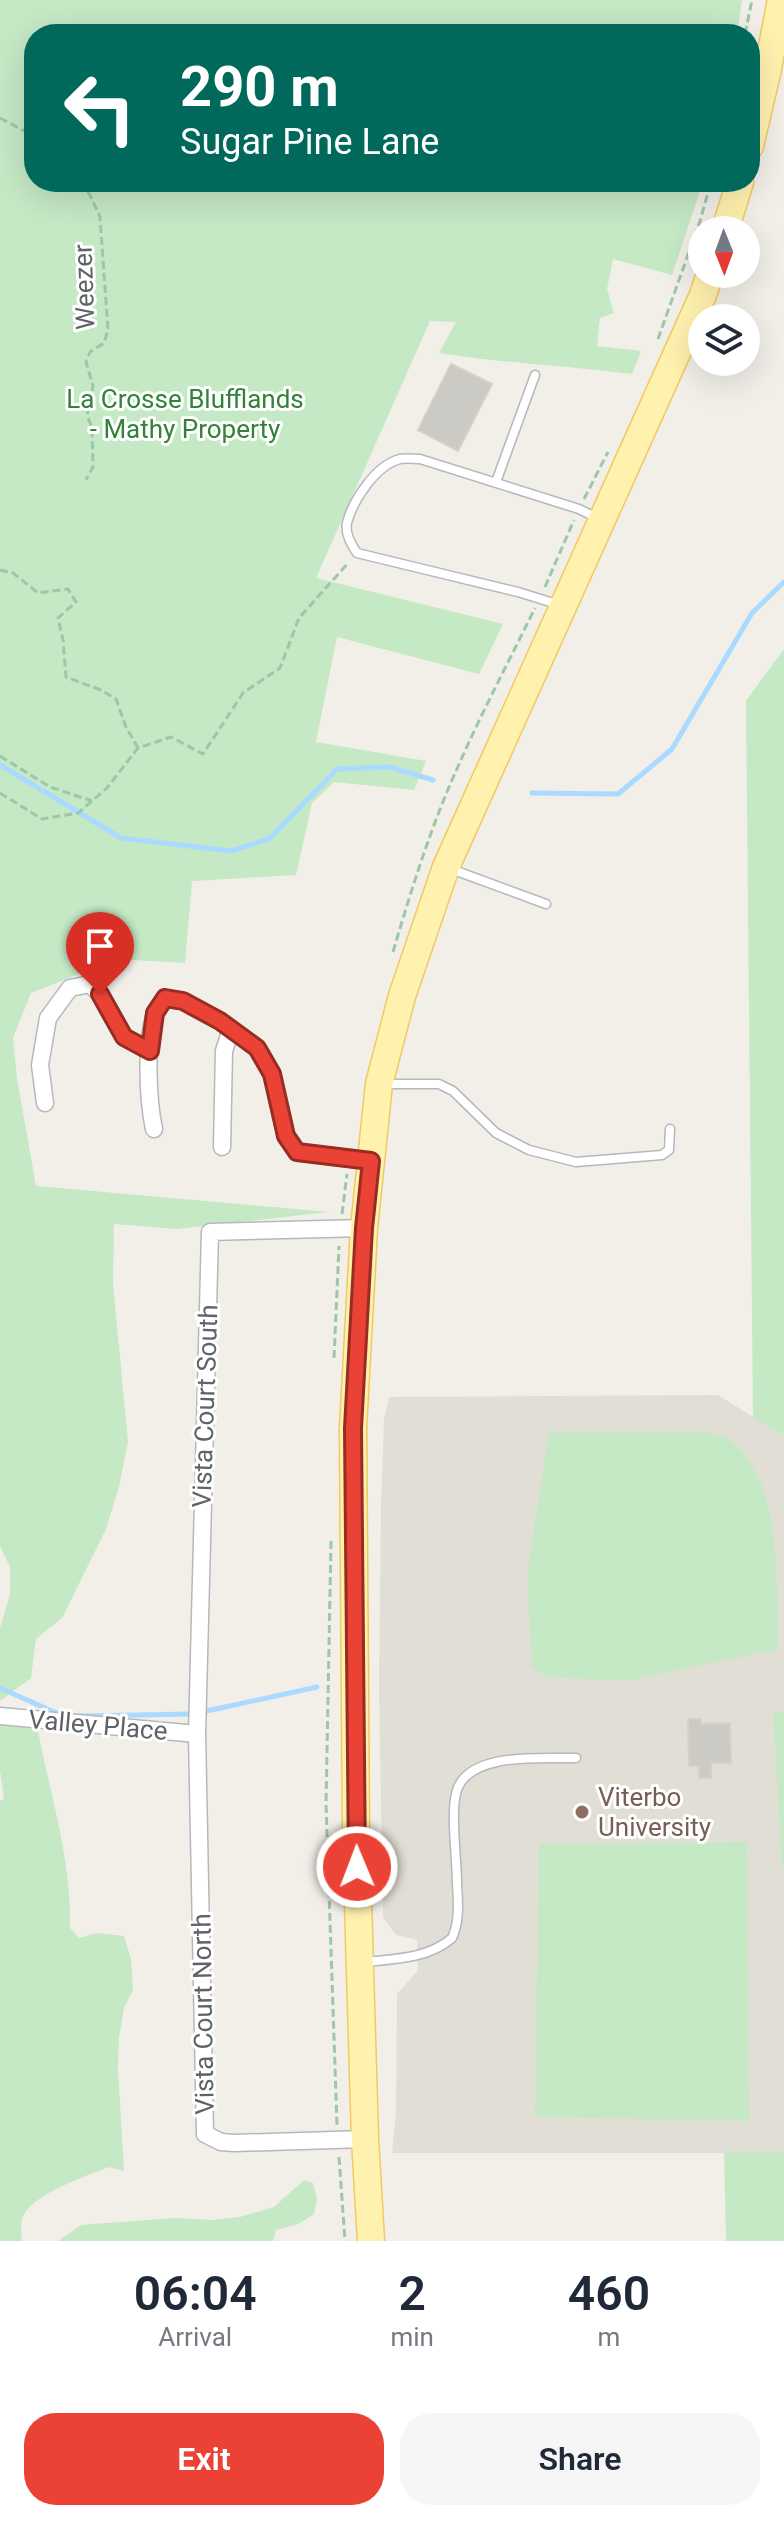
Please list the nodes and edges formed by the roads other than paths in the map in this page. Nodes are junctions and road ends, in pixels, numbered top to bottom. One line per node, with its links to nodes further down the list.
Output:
1 (781, 0): 2 (main road)
2 (760, 103)
3 (737, 192): 4 (main road)
4 (729, 216)
5 (703, 288): 8 (main road)
6 (535, 375): 7 (lane)
7 (496, 482): 8 (lane); 9 (lane)
8 (590, 515): 9 (main road)
9 (550, 602): 10 (main road)
10 (446, 867): 11 (lane); 14 (main road)
11 (546, 904)
12 (231, 1029): 13 (street); 18 (street); 19 (street)
13 (150, 1051): 15 (street); 16 (street)
14 (379, 1084): 17 (lane); 19 (main road)
15 (45, 1103)
16 (154, 1129)
17 (670, 1129)
18 (222, 1147)
19 (360, 1160): 20 (main road)
20 (352, 1228): 22 (street, Vista Court South); 24 (main road)
21 (0, 1716): 22 (street, Valley Place)
22 (197, 1734): 25 (street, Vista Court North)
23 (576, 1758): 24 (lane)
24 (359, 1963): 25 (main road)
25 (365, 2139): 26 (main road)
26 (371, 2241)

